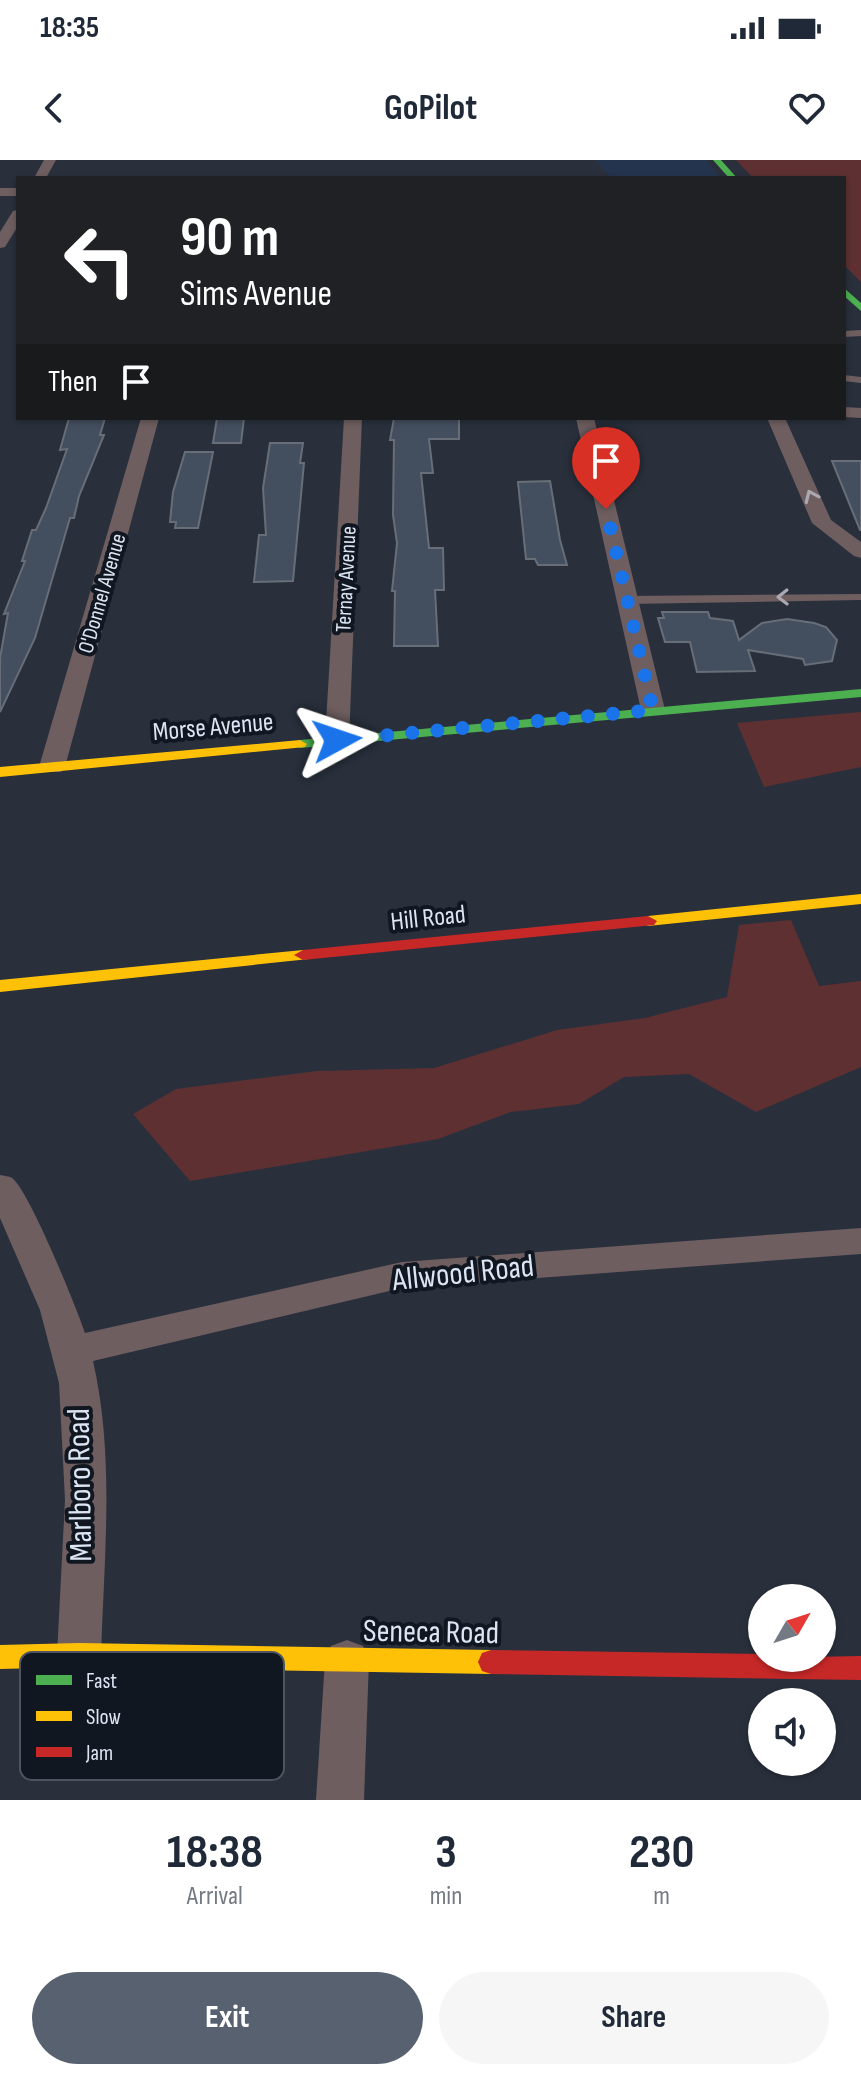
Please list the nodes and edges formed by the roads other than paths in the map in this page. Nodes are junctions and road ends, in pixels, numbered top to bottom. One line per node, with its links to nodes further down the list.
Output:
1 (717, 160): 2 (street)
2 (731, 176)
3 (16, 217): 4 (street)
4 (0, 244)
5 (149, 420): 15 (street, O'Donnel Avenue)
6 (353, 420): 14 (street, Ternay Avenue)
7 (585, 420): 11 (street)
8 (777, 420): 9 (street, one-way to 8)
9 (861, 552)
10 (861, 597): 11 (lane, one-way to 11)
11 (627, 600): 13 (street)
12 (861, 693): 13 (street, Morse Avenue)
13 (653, 710): 14 (street, Morse Avenue)
14 (337, 740): 15 (street, Morse Avenue)
15 (52, 767): 16 (street, Morse Avenue)
16 (0, 772)
17 (861, 899): 18 (street, Hill Road)
18 (0, 986)
19 (0, 1187): 21 (street, Marlboro Road)
20 (861, 1241): 21 (street, Allwood Road)
21 (72, 1351): 22 (street, Marlboro Road)
22 (79, 1652)
23 (20, 1656): 24 (street, Seneca Road)
24 (0, 1657)
25 (284, 1659): 26 (street, Seneca Road)
26 (347, 1660): 27 (street, Seneca Road); 28 (street)
27 (861, 1668)
28 (340, 1800)

